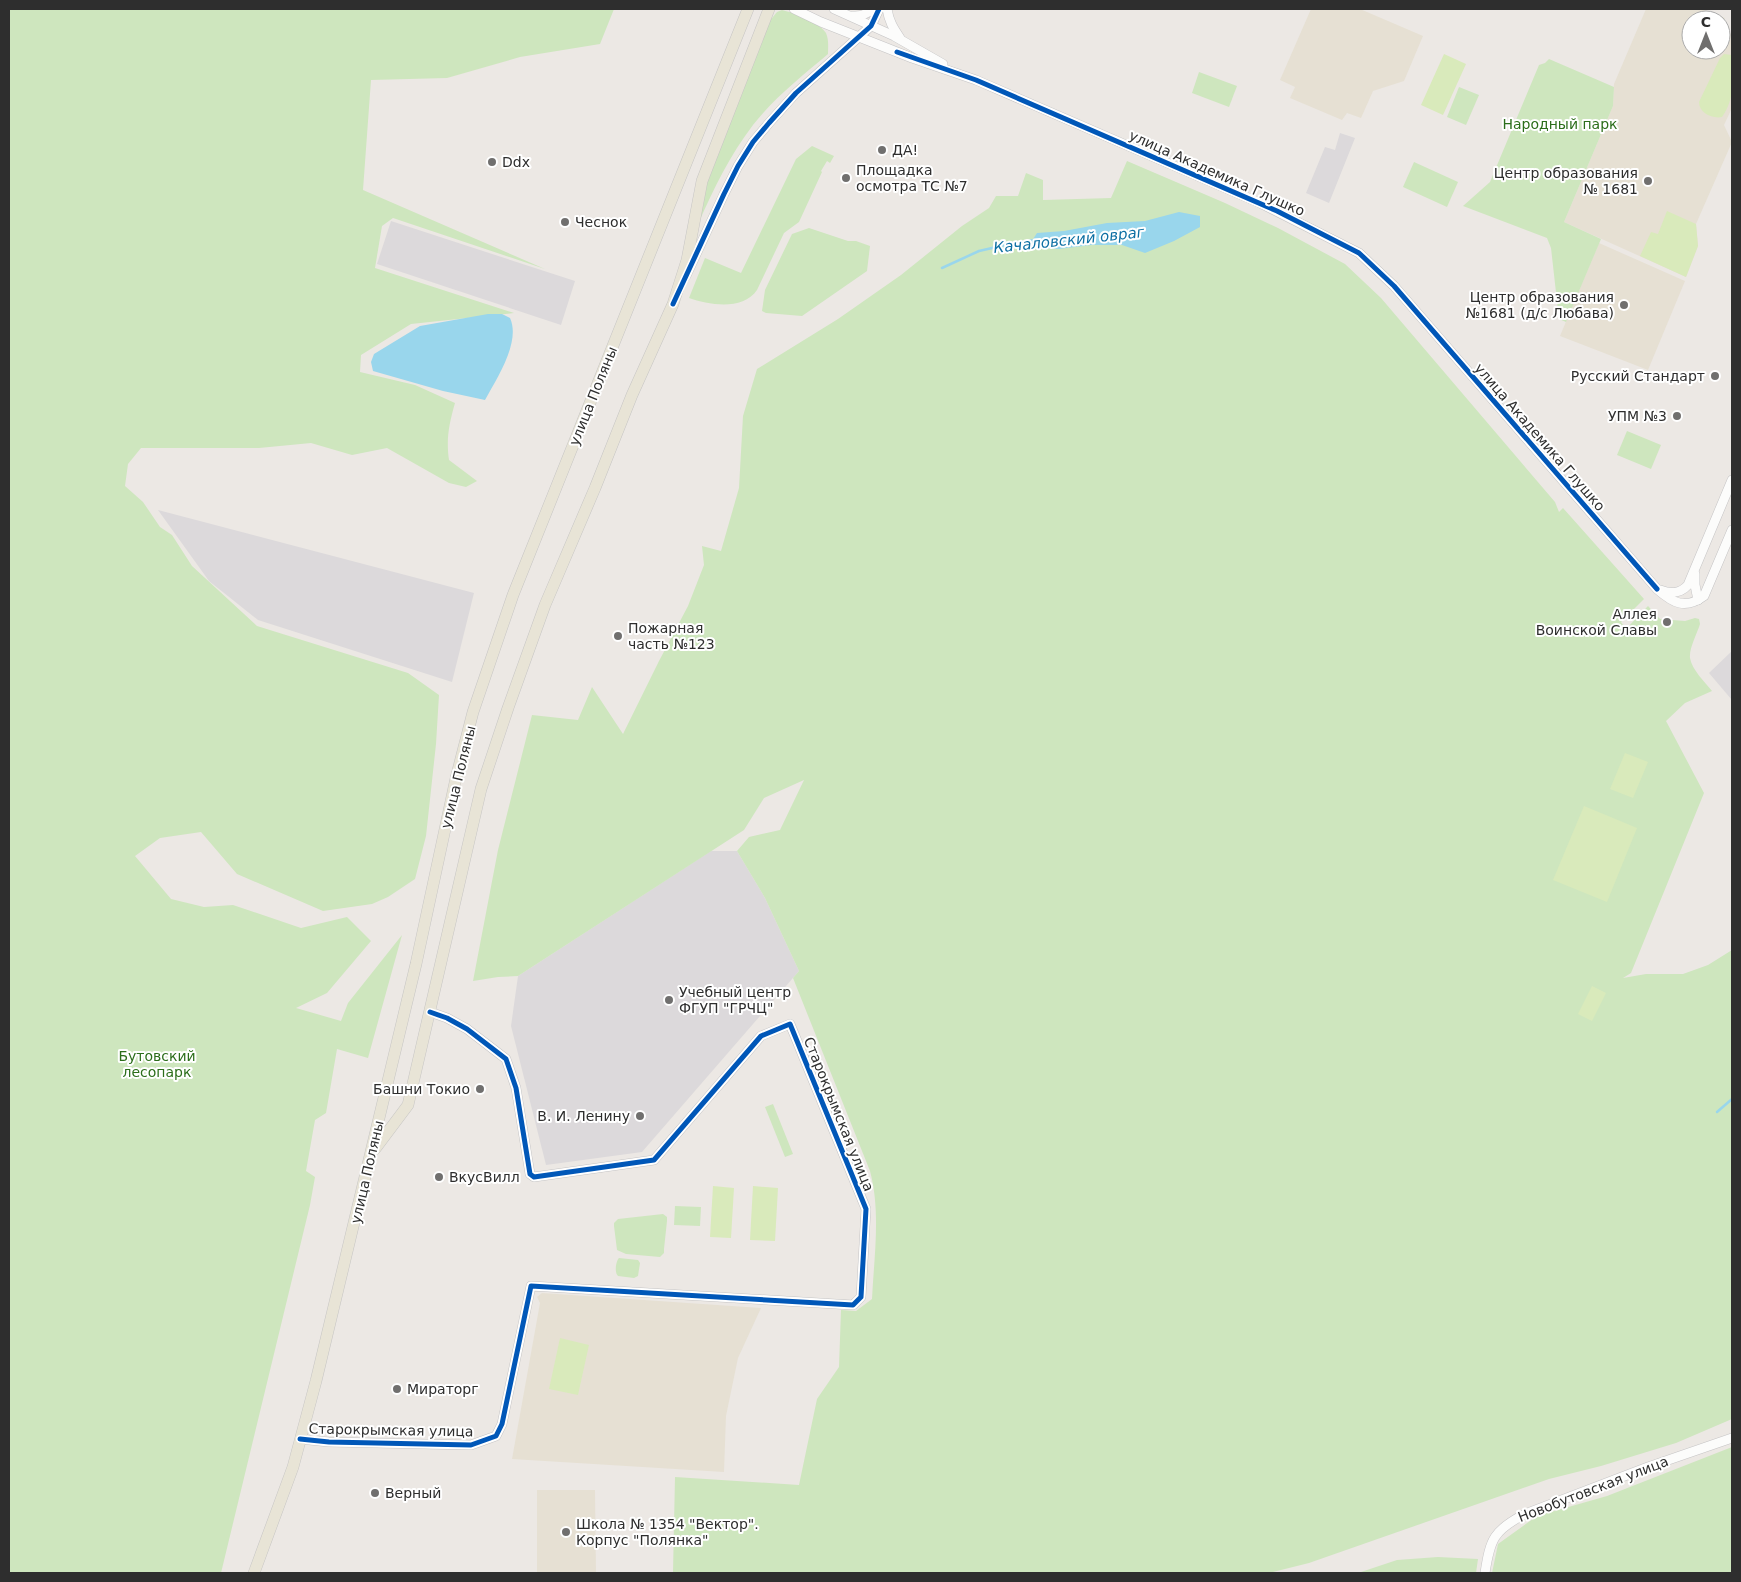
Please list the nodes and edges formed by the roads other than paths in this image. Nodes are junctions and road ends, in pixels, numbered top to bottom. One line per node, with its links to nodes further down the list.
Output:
1 (748, 9): 21 (main road, улица Поляны)
2 (776, 9): 8 (street)
3 (794, 9): 11 (street, улица Академика Глушко)
4 (834, 9): 9 (street)
5 (872, 9): 9 (street)
6 (879, 9): 10 (street)
7 (887, 9): 12 (street)
8 (768, 12): 14 (main road, улица Поляны)
9 (847, 15): 10 (street); 11 (street)
10 (871, 26): 11 (street); 12 (street)
11 (858, 37): 13 (street, улица Академика Глушко); 14 (street)
12 (902, 40): 13 (street)
13 (956, 72): 18 (street, улица Академика Глушко)
14 (673, 304): 20 (main road, улица Поляны)
15 (1732, 480): 17 (street)
16 (1732, 530): 19 (street)
17 (1696, 569): 18 (street); 19 (street)
18 (1657, 589): 19 (street, улица Академика Глушко)
19 (1698, 600)
20 (430, 1012): 21 (main road, улица Поляны); 23 (street, Старокрымская улица)
21 (372, 1152): 23 (main road, улица Поляны)
22 (1732, 1438): 25 (street, Новобутовская улица)
23 (300, 1439): 24 (main road, улица Поляны)
24 (254, 1573)
25 (1485, 1573)

